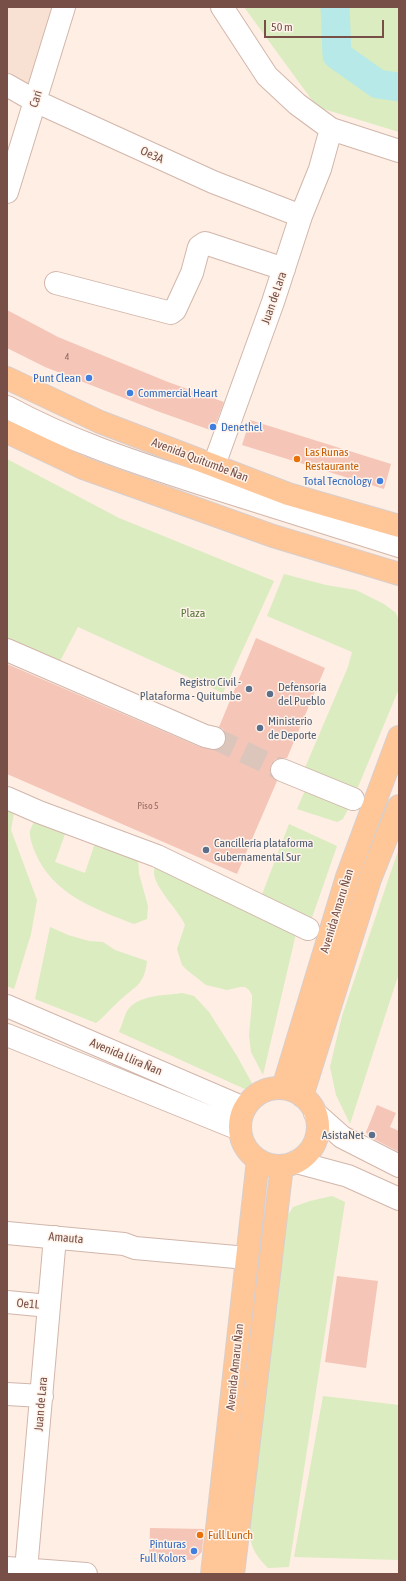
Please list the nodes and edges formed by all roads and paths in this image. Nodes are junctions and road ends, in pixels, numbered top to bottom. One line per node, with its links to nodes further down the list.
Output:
1 (64, 7): 4 (street, Cari)
2 (222, 7): 5 (street)
3 (7, 85): 4 (street, Oe3A)
4 (35, 101): 7 (street, Cari); 9 (street, Oe3A)
5 (331, 129): 6 (street); 9 (street, Juan de Lara)
6 (399, 151)
7 (12, 159): 8 (street, Cari)
8 (7, 192)
9 (301, 216): 10 (street, Juan de Lara)
10 (284, 269): 11 (street); 15 (street, Juan de Lara)
11 (56, 283)
12 (7, 378): 15 (main road, Avenida Quitumbe Ñan)
13 (7, 407): 17 (street)
14 (7, 432): 18 (main road)
15 (214, 466): 16 (main road, Avenida Quitumbe Ñan)
16 (399, 526)
17 (399, 546)
18 (375, 567): 19 (main road); 20 (main road)
19 (399, 574)
20 (399, 587)
21 (7, 650): 23 (street)
22 (399, 737): 31 (main road, Avenida Amaru Ñan)
23 (214, 738)
24 (282, 770): 26 (street)
25 (7, 798): 28 (street)
26 (353, 799)
27 (399, 806): 31 (main road, Avenida Amaru Ñan)
28 (308, 929)
29 (7, 1006): 32 (street, Avenida Llira Ñan)
30 (7, 1035): 34 (street, Avenida Llira Ñan)
31 (293, 1092): 32 (main road); 33 (main road)
32 (244, 1108): 34 (main road)
33 (315, 1113): 36 (main road); 37 (street)
34 (240, 1129): 35 (main road)
35 (258, 1160): 36 (main road); 41 (main road, Avenida Amaru Ñan)
36 (289, 1164): 38 (street); 49 (main road, Avenida Amaru Ñan)
37 (399, 1166)
38 (399, 1198)
39 (7, 1233): 40 (street, Amauta)
40 (55, 1237): 41 (street, Amauta); 43 (street, Juan de Lara)
41 (247, 1258): 48 (main road, Avenida Amaru Ñan)
42 (7, 1302): 43 (street, Oe1L)
43 (49, 1306): 45 (street, Juan de Lara)
44 (7, 1394): 45 (street)
45 (42, 1396): 46 (street, Juan de Lara)
46 (17, 1569): 47 (street)
47 (86, 1574)
48 (212, 1574)
49 (233, 1574)

